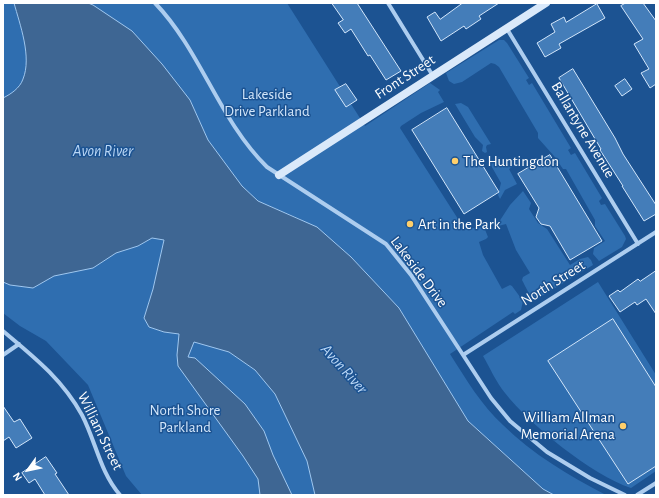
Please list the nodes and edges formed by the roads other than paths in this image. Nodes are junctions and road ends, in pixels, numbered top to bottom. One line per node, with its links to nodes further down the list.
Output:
1 (155, 3): 6 (street, Lakeside Drive)
2 (388, 3): 5 (street)
3 (546, 3): 4 (street, Front Street)
4 (507, 28): 5 (street, Front Street); 8 (street, Ballantyne Avenue)
5 (433, 76): 6 (street, Front Street)
6 (279, 175): 12 (street, Lakeside Drive)
7 (656, 232): 8 (street, North Street)
8 (638, 244): 12 (street, North Street)
9 (3, 331): 10 (street, William Street)
10 (19, 344): 11 (street); 14 (street, William Street)
11 (3, 355)
12 (463, 355): 15 (street, Lakeside Drive)
13 (656, 483): 16 (street)
14 (120, 495)
15 (625, 495)
16 (637, 495)

